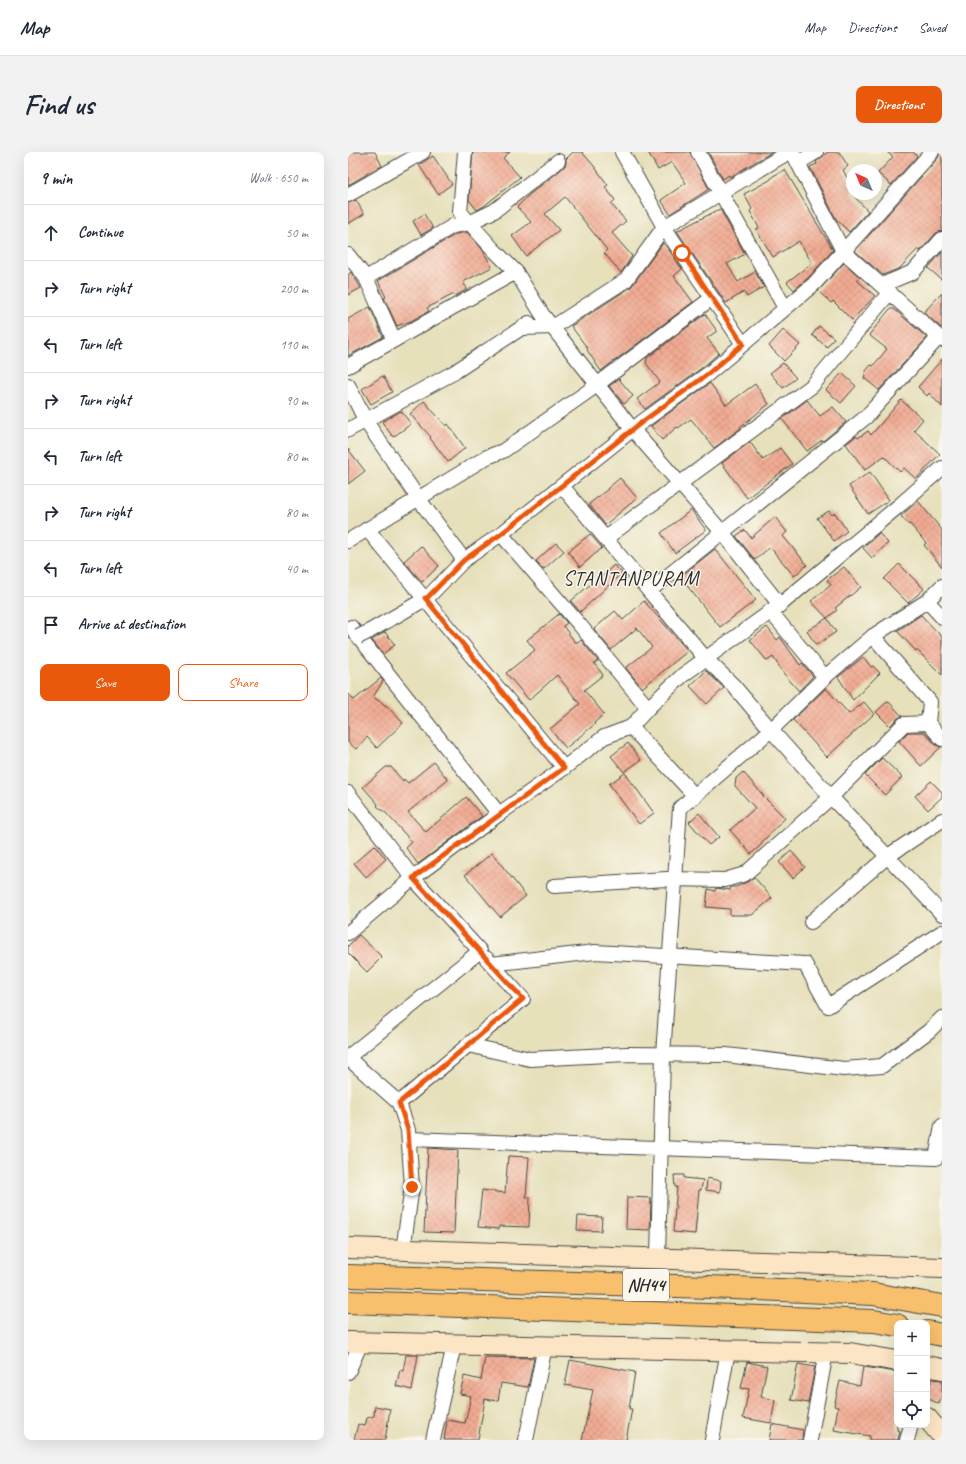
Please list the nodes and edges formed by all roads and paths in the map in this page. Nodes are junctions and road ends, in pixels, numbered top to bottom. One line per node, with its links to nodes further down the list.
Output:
1 (423, 152): 11 (street)
2 (465, 152): 12 (street)
3 (622, 152): 13 (street)
4 (698, 152): 10 (street)
5 (789, 152): 10 (street)
6 (816, 152): 8 (street)
7 (932, 152): 15 (street)
8 (795, 157): 15 (street)
9 (558, 161): 12 (street)
10 (720, 193): 13 (street); 21 (street)
11 (348, 195)
12 (469, 223): 17 (street); 18 (street)
13 (664, 227): 20 (street); 23 (street)
14 (942, 239): 19 (street)
15 (843, 251): 19 (street); 21 (street)
16 (348, 255): 18 (street)
17 (516, 272): 22 (street); 26 (street)
18 (366, 278): 26 (street)
19 (886, 289): 25 (street); 35 (street)
20 (712, 298): 27 (street); 29 (street)
21 (785, 308): 27 (street)
22 (542, 314): 23 (street); 24 (street)
23 (552, 326): 24 (street); 29 (street)
24 (522, 328): 31 (street)
25 (941, 338): 39 (street)
26 (394, 340): 28 (street)
27 (743, 344): 33 (street)
28 (348, 366)
29 (597, 384): 33 (street); 37 (street)
30 (348, 385): 31 (street)
31 (365, 420): 32 (street); 37 (street)
32 (348, 430)
33 (633, 430): 35 (street); 36 (street)
34 (942, 468): 48 (street)
35 (679, 483): 39 (street); 41 (street)
36 (562, 486): 40 (street); 41 (street)
37 (418, 498): 38 (street); 43 (street)
38 (367, 529): 42 (street); 46 (street)
39 (722, 532): 45 (street); 48 (street)
40 (501, 534): 43 (street); 54 (street)
41 (606, 538): 45 (street)
42 (348, 541)
43 (464, 560): 46 (street)
44 (942, 586): 47 (street)
45 (649, 591): 52 (street)
46 (425, 598): 50 (street); 59 (street)
47 (927, 601): 49 (street); 51 (street)
48 (775, 608): 52 (street); 53 (street)
49 (942, 617)
50 (356, 635): 63 (street)
51 (873, 636): 53 (street); 55 (street)
52 (706, 659): 54 (street); 57 (street)
53 (825, 677): 57 (street)
54 (648, 708): 56 (street)
55 (928, 723): 58 (street); 62 (street)
56 (631, 727): 59 (street); 61 (street)
57 (771, 730): 61 (street); 62 (street)
58 (942, 739)
59 (564, 768): 63 (street)
60 (348, 793): 66 (street)
61 (695, 796): 67 (street)
62 (831, 797): 65 (street); 67 (street)
63 (499, 814): 66 (street)
64 (942, 820): 65 (street)
65 (888, 856): 69 (street); 70 (street)
66 (413, 878): 71 (street); 73 (street)
67 (675, 880): 68 (street); 74 (street)
68 (554, 886)
69 (942, 914)
70 (811, 922)
71 (348, 932)
72 (942, 932): 74 (street)
73 (480, 951): 75 (street); 79 (street)
74 (671, 956): 75 (street); 78 (street)
75 (491, 964): 77 (street)
76 (942, 1018): 78 (street)
77 (468, 1045): 78 (street); 80 (street)
78 (663, 1055): 83 (street)
79 (348, 1057): 80 (street)
80 (399, 1103): 82 (street)
81 (942, 1126): 83 (street)
82 (409, 1139): 83 (street); 85 (street)
83 (660, 1148): 86 (street)
84 (348, 1248): 85 (street)
85 (403, 1250): 86 (street)
86 (658, 1258): 87 (street)
87 (942, 1268)
88 (348, 1276): 89 (highway, NH44)
89 (399, 1277): 91 (street); 92 (highway, NH44)
90 (348, 1302): 91 (highway, NH44)
91 (399, 1303): 93 (highway, NH44)
92 (942, 1306)
93 (894, 1324)
94 (930, 1333): 95 (highway)
95 (942, 1335)
96 (354, 1342): 97 (street); 104 (street)
97 (454, 1345): 98 (street); 108 (street)
98 (545, 1346): 99 (street); 109 (street)
99 (728, 1350): 100 (street); 110 (street)
100 (826, 1352): 101 (street); 111 (street)
101 (894, 1360)
102 (930, 1367): 103 (street)
103 (942, 1369)
104 (348, 1372)
105 (930, 1422): 107 (street)
106 (910, 1428): 112 (street)
107 (942, 1436)
108 (433, 1440)
109 (526, 1440)
110 (712, 1440)
111 (810, 1440)
112 (908, 1440)

